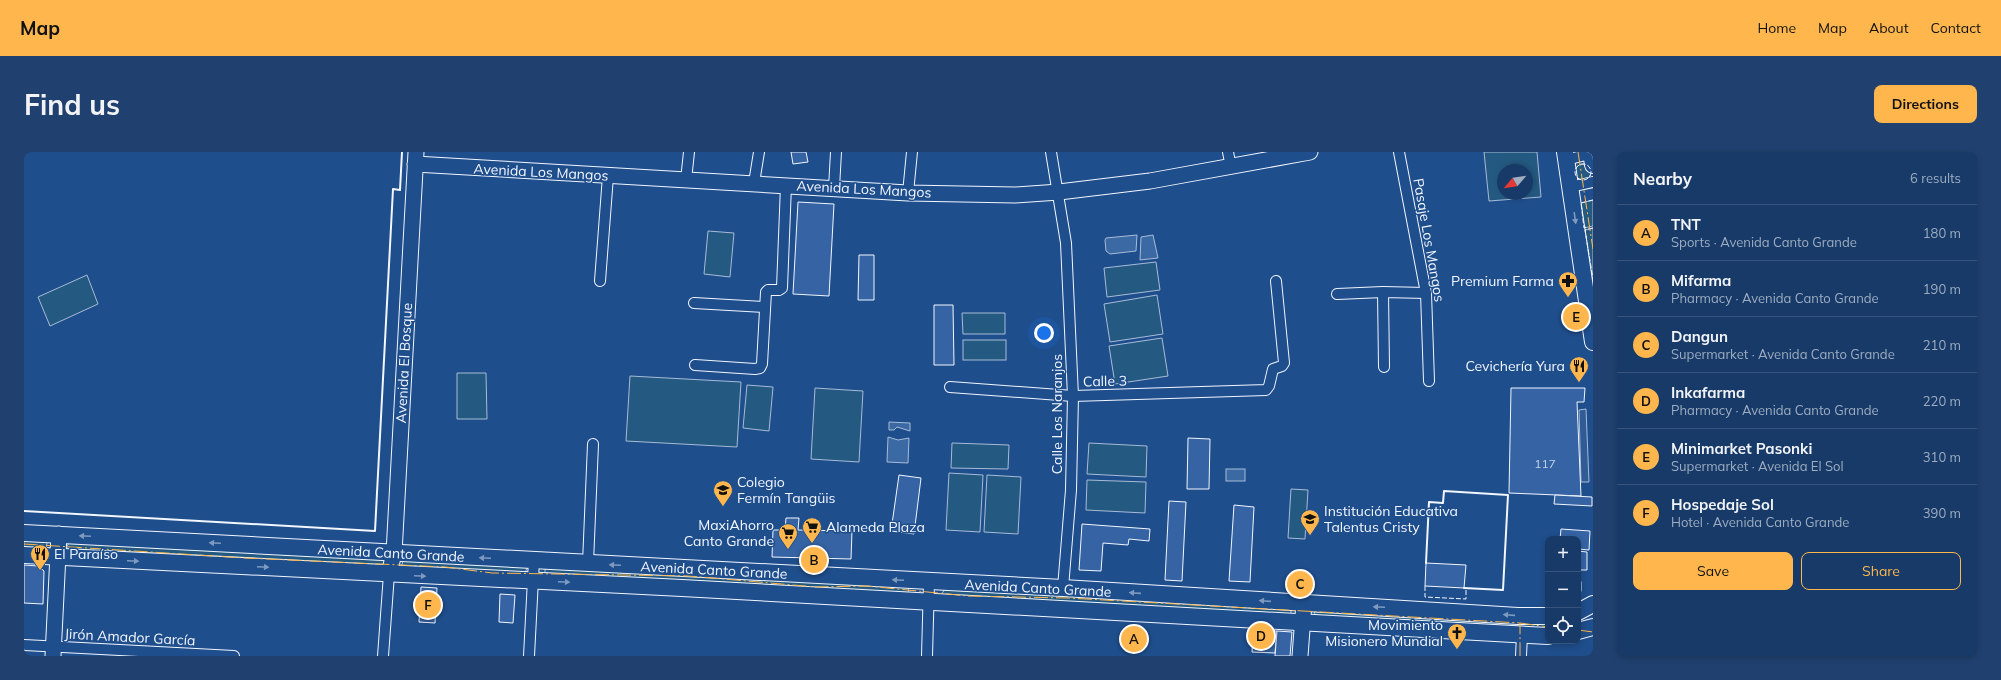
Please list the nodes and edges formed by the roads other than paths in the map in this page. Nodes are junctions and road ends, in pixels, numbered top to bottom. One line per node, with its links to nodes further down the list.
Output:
1 (689, 152): 14 (street)
2 (759, 152): 16 (street)
3 (836, 152): 19 (street)
4 (912, 152): 21 (street)
5 (1051, 152): 20 (street, Calle Los Naranjos)
6 (1228, 152): 12 (street)
7 (1310, 152): 12 (street, Avenida Los Mangos)
8 (1399, 152): 25 (street, Pasaje Los Mangos)
9 (1565, 156): 10 (street); 18 (main road)
10 (1592, 156)
11 (415, 158): 13 (street, Avenida Los Mangos); 39 (street, Avenida El Bosque)
12 (1231, 167): 20 (street, Avenida Los Mangos)
13 (608, 176): 14 (street, Avenida Los Mangos); 22 (street)
14 (686, 180): 16 (street, Avenida Los Mangos)
15 (1593, 182): 18 (street)
16 (754, 183): 17 (street, Avenida Los Mangos)
17 (786, 185): 19 (street, Avenida Los Mangos); 29 (street)
18 (1570, 187): 27 (main road, one-way to 27)
19 (834, 188): 21 (street, Avenida Los Mangos)
20 (1059, 192): 21 (street, Avenida Los Mangos); 35 (street, Calle Los Naranjos)
21 (908, 193)
22 (600, 281)
23 (1276, 281): 35 (street, Calle 3)
24 (1383, 292): 25 (street); 26 (street); 32 (street)
25 (1426, 293): 33 (street, Pasaje Los Mangos)
26 (1337, 294)
27 (1590, 301): 30 (main road)
28 (694, 303): 29 (street)
29 (765, 308): 31 (street)
30 (1592, 333)
31 (695, 366)
32 (1384, 367)
33 (1430, 381)
34 (950, 386): 35 (street, Calle 3)
35 (1073, 396): 47 (street, Calle Los Naranjos)
36 (593, 444): 43 (street)
37 (24, 533): 38 (main road, Avenida Canto Grande)
38 (59, 534): 39 (main road, Avenida Canto Grande, one-way to 38); 41 (street)
39 (394, 553): 42 (main road, Avenida Canto Grande, one-way to 39); 44 (street, Avenida El Bosque)
40 (24, 555): 41 (main road, Avenida Canto Grande)
41 (57, 557): 44 (main road, Avenida Canto Grande, one-way to 44); 59 (street)
42 (534, 560): 43 (main road, Avenida Canto Grande); 45 (street)
43 (588, 563): 46 (main road, Avenida Canto Grande, one-way to 43)
44 (389, 574): 45 (main road, Avenida Canto Grande, one-way to 45); 62 (street)
45 (533, 581): 48 (main road, Avenida Canto Grande, one-way to 48); 63 (street)
46 (930, 582): 47 (main road, Avenida Canto Grande); 48 (street)
47 (1063, 588): 49 (main road, Avenida Canto Grande, one-way to 47)
48 (929, 603): 53 (main road, Avenida Canto Grande); 64 (street)
49 (1304, 603): 52 (main road, Avenida Canto Grande, one-way to 49); 53 (street)
50 (1593, 604): 51 (main road)
51 (1581, 610)
52 (1545, 616)
53 (1302, 621): 56 (main road, Avenida Canto Grande); 65 (street)
54 (1593, 627): 55 (main road)
55 (1581, 630)
56 (1522, 635): 57 (main road, Avenida Canto Grande); 66 (street)
57 (1545, 636)
58 (24, 645): 59 (street, Jirón Amador García)
59 (53, 651): 60 (street, Jirón Amador García)
60 (147, 654): 61 (street, Jirón Amador García)
61 (234, 656)
62 (384, 656)
63 (528, 656)
64 (927, 656)
65 (1300, 656)
66 (1521, 656)

